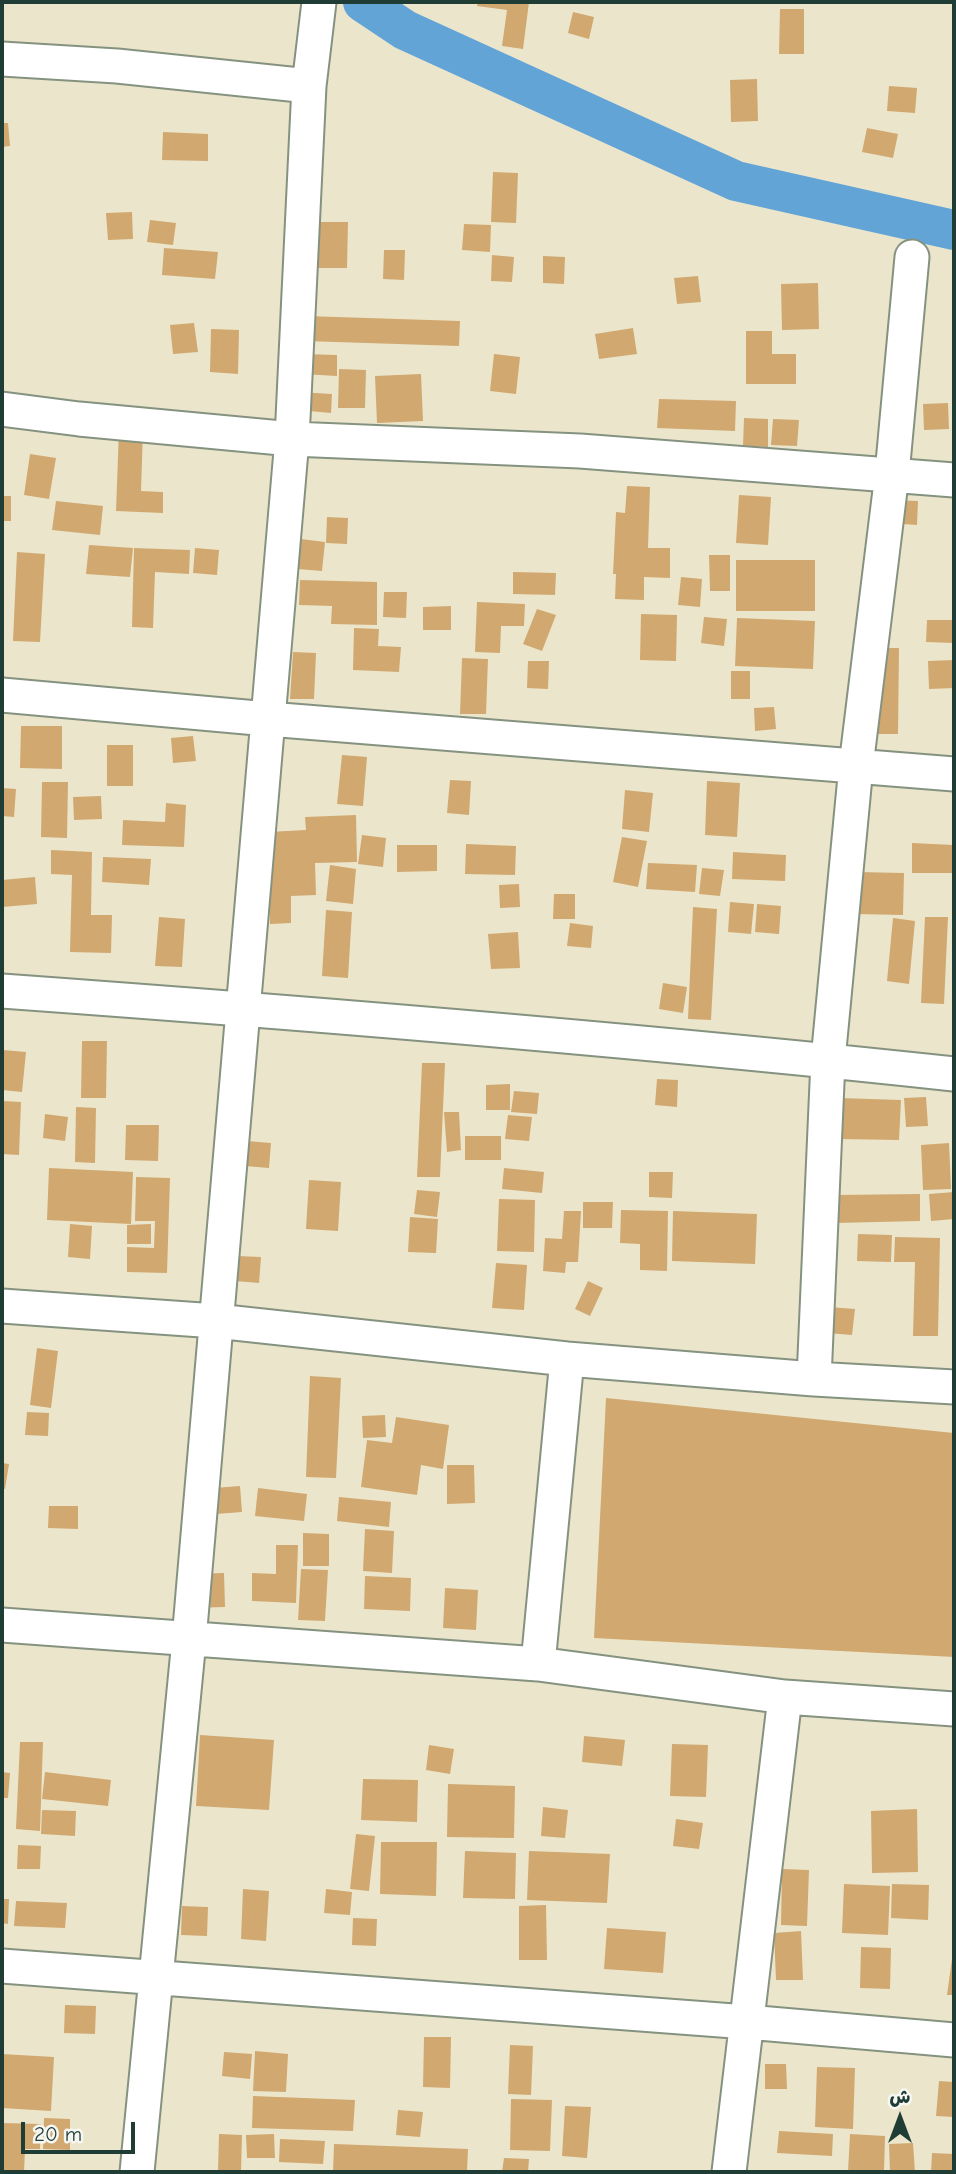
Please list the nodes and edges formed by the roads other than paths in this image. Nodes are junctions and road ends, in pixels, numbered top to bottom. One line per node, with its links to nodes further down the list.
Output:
1 (319, 2): 3 (street)
2 (2, 58): 3 (street)
3 (309, 86): 6 (street)
4 (912, 257): 7 (street)
5 (2, 409): 6 (street)
6 (292, 439): 7 (street); 10 (street)
7 (892, 474): 8 (street); 11 (street)
8 (954, 480)
9 (2, 695): 10 (street)
10 (268, 719): 11 (street); 14 (street)
11 (856, 766): 12 (street); 15 (street)
12 (954, 774)
13 (2, 991): 14 (street)
14 (243, 1009): 15 (street); 18 (street)
15 (828, 1060): 16 (street); 20 (street)
16 (954, 1074)
17 (2, 1307): 18 (street)
18 (216, 1321): 19 (street); 23 (street)
19 (567, 1359): 20 (street); 24 (street)
20 (814, 1379): 21 (street)
21 (954, 1387)
22 (2, 1625): 23 (street)
23 (188, 1640): 24 (street); 28 (street)
24 (538, 1664): 25 (street)
25 (785, 1697): 26 (street); 29 (street)
26 (954, 1709)
27 (2, 1966): 28 (street)
28 (156, 1978): 29 (street); 31 (street)
29 (747, 2022): 30 (street); 32 (street)
30 (954, 2040)
31 (138, 2172)
32 (729, 2172)

